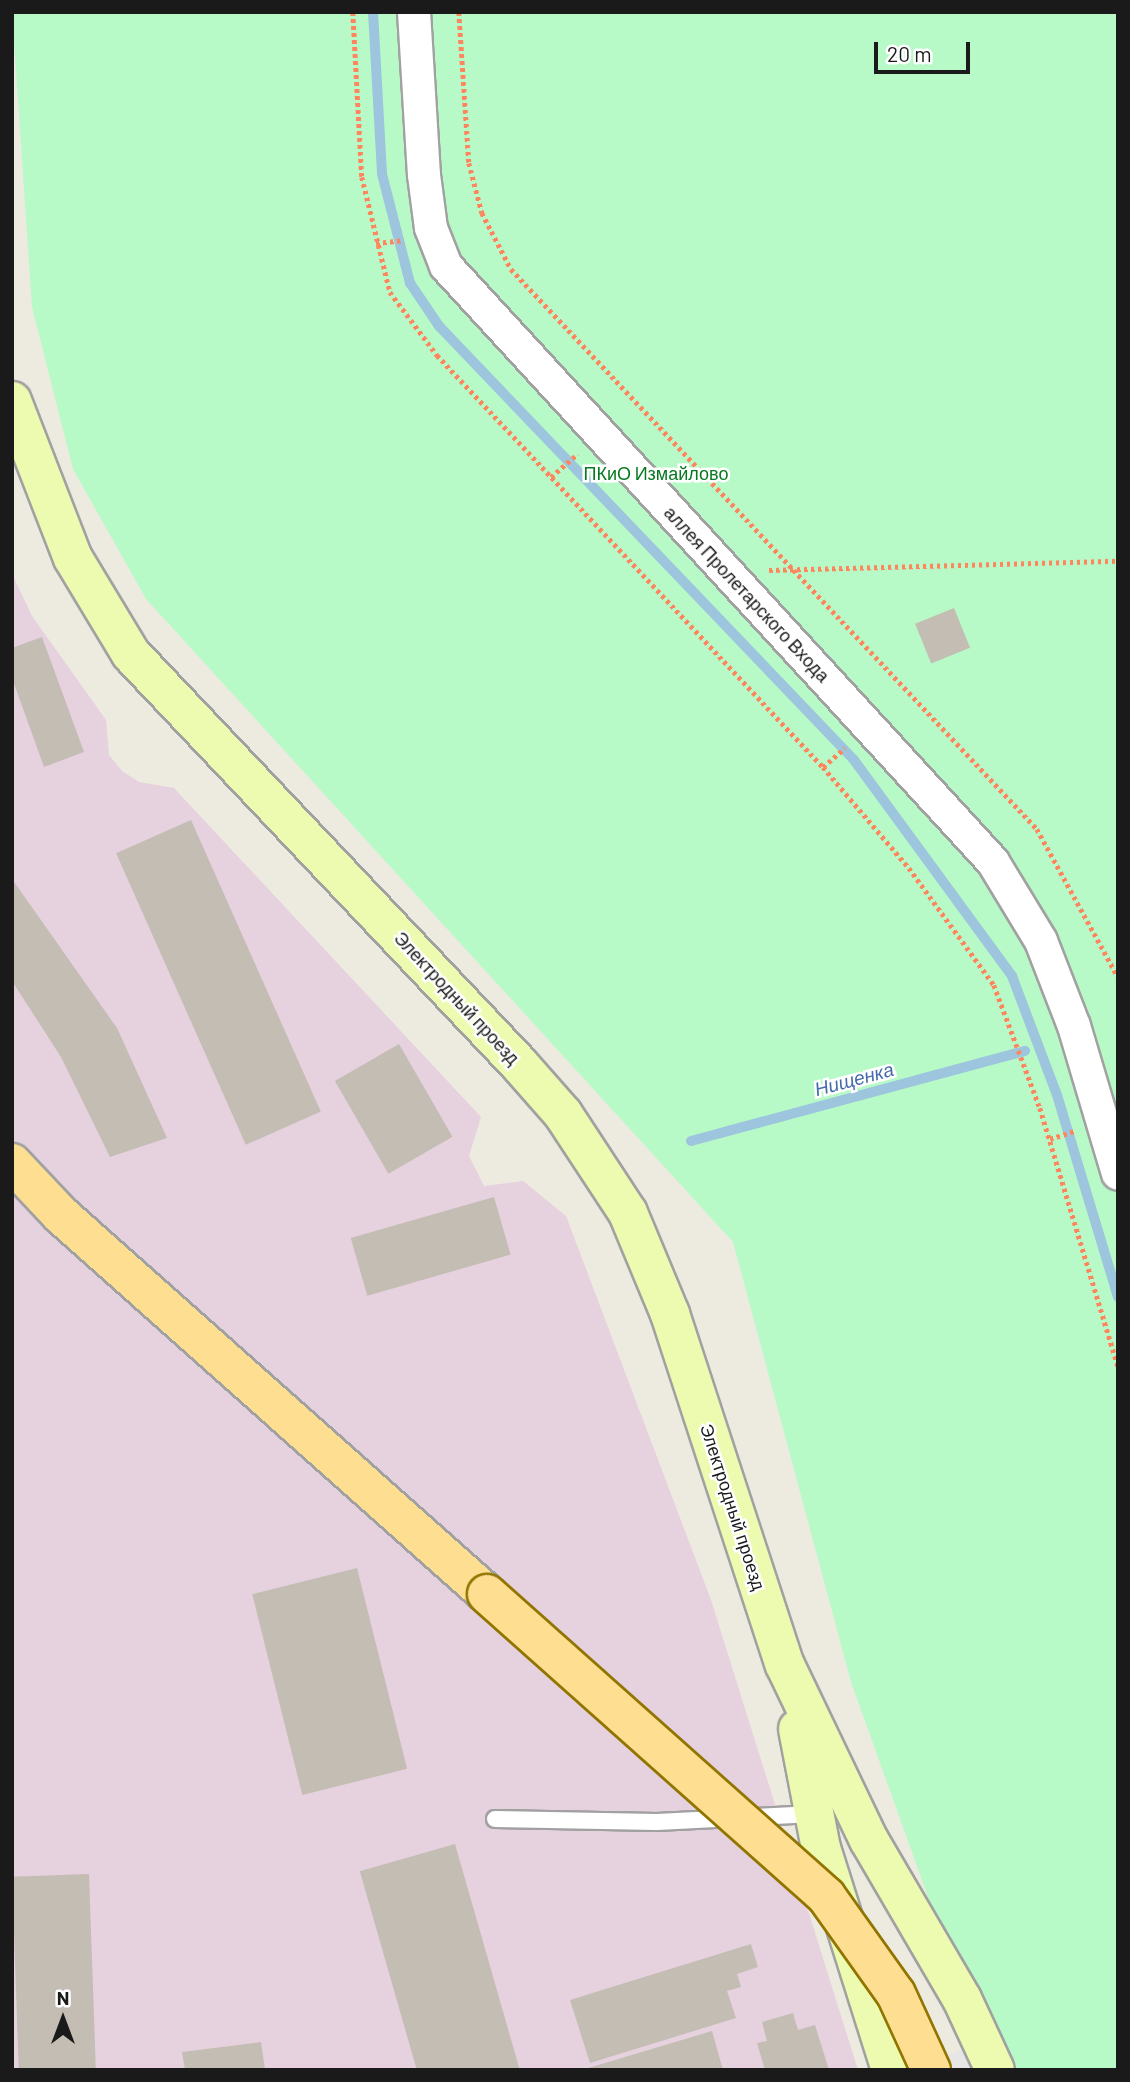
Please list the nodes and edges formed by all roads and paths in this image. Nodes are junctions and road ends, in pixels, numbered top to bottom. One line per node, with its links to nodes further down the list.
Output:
1 (353, 12): 5 (path)
2 (414, 12): 11 (street, аллея Пролетарского Входа)
3 (460, 12): 10 (path)
4 (391, 241): 5 (path)
5 (376, 243): 8 (path)
6 (12, 401): 20 (street, Электродный проезд)
7 (575, 456): 8 (path)
8 (551, 477): 13 (path)
9 (1118, 561): 10 (path)
10 (798, 569): 11 (path); 14 (path)
11 (727, 571): 18 (street, аллея Пролетарского Входа)
12 (847, 747): 13 (path)
13 (823, 767): 16 (path)
14 (1118, 977)
15 (1064, 1135): 16 (path)
16 (1049, 1139): 19 (path)
17 (12, 1163): 24 (main road, bridge)
18 (1118, 1174)
19 (1118, 1367)
20 (785, 1665): 21 (street, Электродный проезд); 25 (street, Электродный проезд)
21 (814, 1814): 22 (lane); 23 (street, Электродный проезд)
22 (495, 1819)
23 (891, 2070)
24 (931, 2070)
25 (995, 2070)

